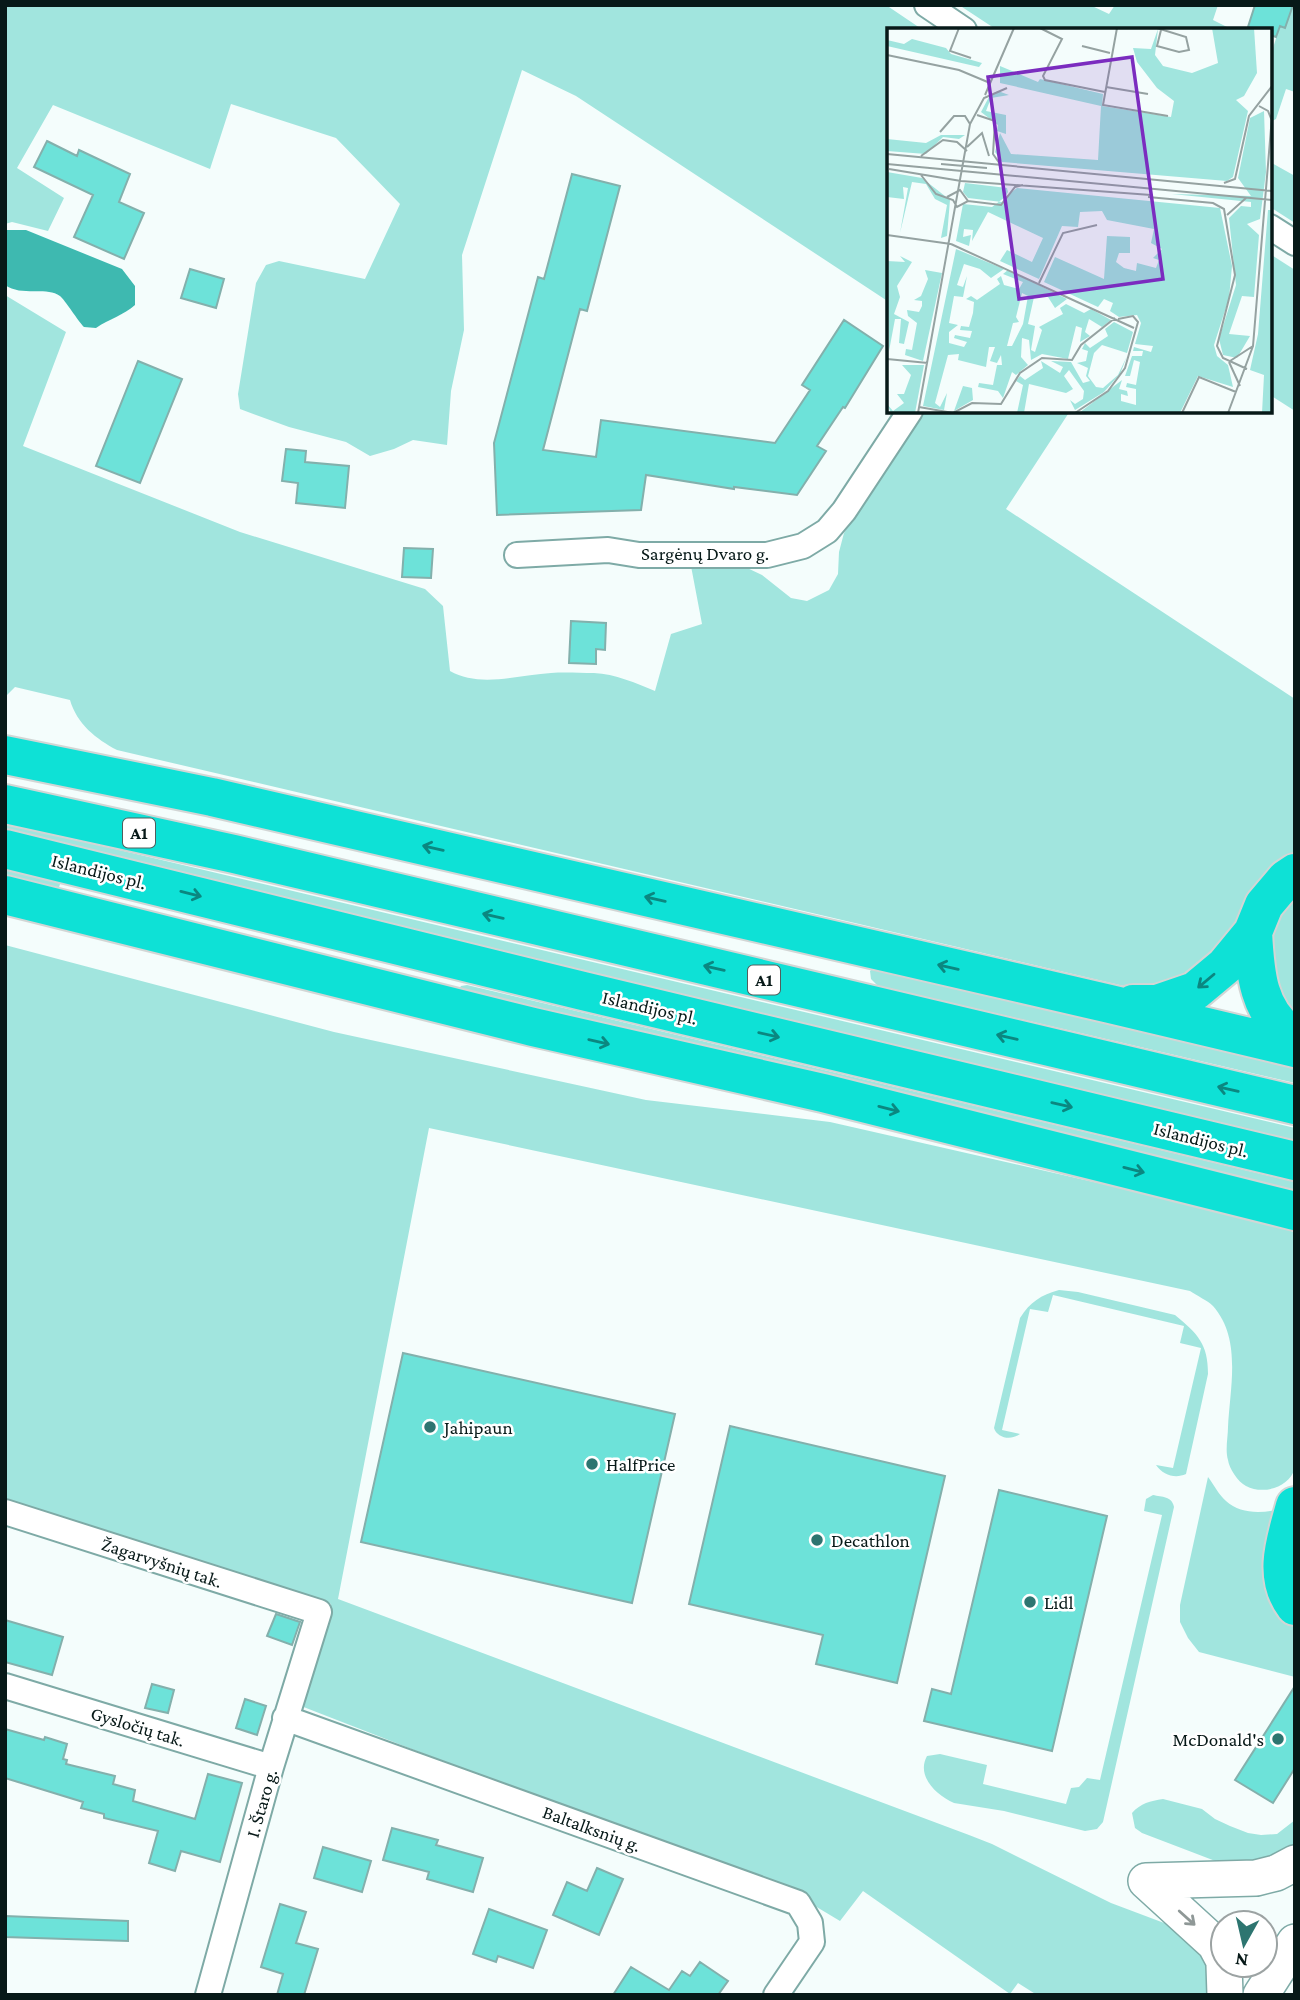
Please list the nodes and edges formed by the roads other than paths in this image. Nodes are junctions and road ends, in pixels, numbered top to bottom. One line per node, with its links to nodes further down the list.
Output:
1 (927, 5): 2 (street)
2 (961, 28)
3 (1272, 229): 4 (street)
4 (1295, 243)
5 (909, 413): 6 (street, Sargėnų Dvaro g.)
6 (517, 555)
7 (5, 736): 10 (highway)
8 (5, 755): 10 (highway)
9 (5, 779): 12 (highway)
10 (212, 797): 12 (highway); 22 (highway, one-way to 10)
11 (5, 804): 13 (highway, A1)
12 (93, 808): 13 (highway); 15 (highway)
13 (43, 812): 15 (highway, A1)
14 (5, 849): 21 (highway, Islandijos pl. / A1, one-way to 21)
15 (234, 855): 26 (highway, A1, one-way to 15)
16 (1295, 873): 20 (highway)
17 (5, 895): 18 (highway)
18 (51, 905): 21 (highway); 23 (highway)
19 (5, 920): 23 (highway)
20 (1252, 932): 22 (highway, one-way to 22); 24 (highway)
21 (583, 991): 27 (highway, Islandijos pl. / A1, one-way to 27)
22 (1110, 1004): 25 (highway)
23 (533, 1027): 28 (highway, one-way to 28)
24 (1295, 1037)
25 (1295, 1048)
26 (1295, 1105)
27 (1295, 1161)
28 (1289, 1211)
29 (1295, 1506): 31 (highway)
30 (5, 1512): 32 (street, Žagarvyšnių tak.)
31 (1295, 1606)
32 (319, 1612): 34 (street, I. Štaro g.)
33 (5, 1686): 35 (street, Gysločių tak.)
34 (285, 1718): 35 (street, I. Štaro g.); 40 (street, Baltalksnių g.)
35 (271, 1767): 39 (street, I. Štaro g.)
36 (1295, 1863): 37 (main road, one-way to 37)
37 (1209, 1939)
38 (1294, 1943): 41 (main road)
39 (208, 1995)
40 (776, 1995)
41 (1261, 1995)

